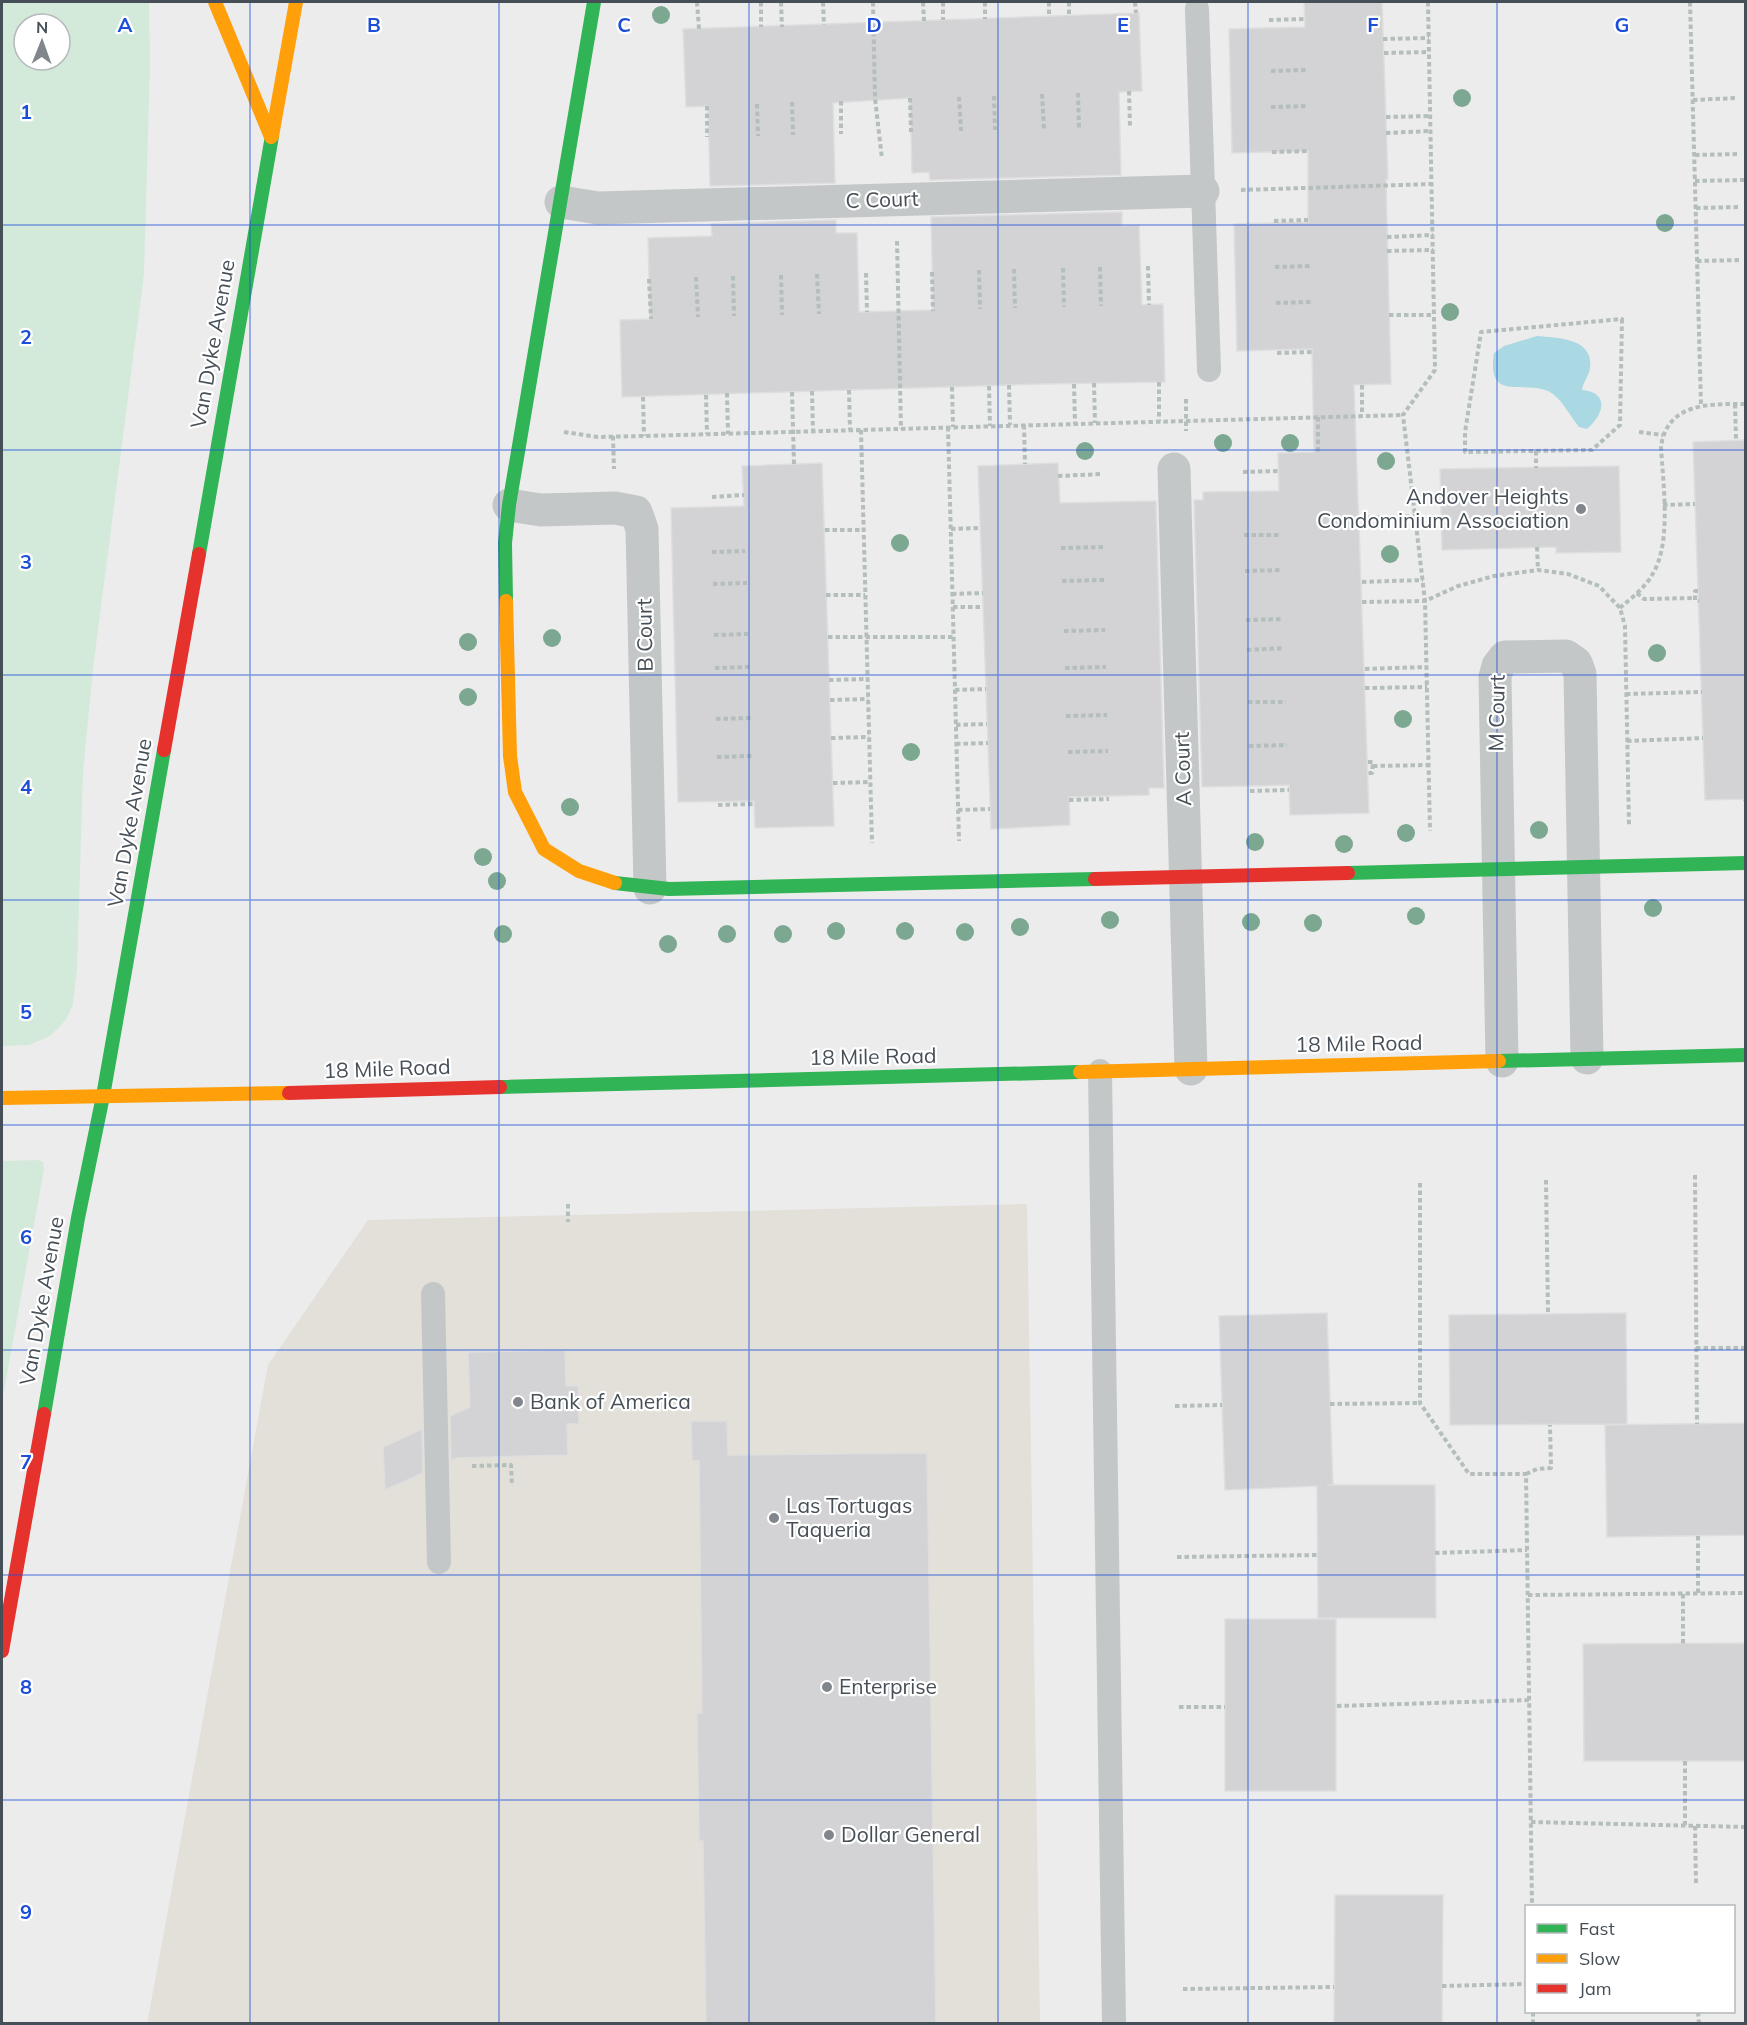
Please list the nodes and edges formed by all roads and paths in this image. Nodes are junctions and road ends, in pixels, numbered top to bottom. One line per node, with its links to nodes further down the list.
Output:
1 (215, 2): 63 (street)
2 (296, 2): 63 (street, Van Dyke Avenue)
3 (594, 2): 75 (street)
4 (698, 2): 29 (path)
5 (761, 2): 27 (path)
6 (781, 2): 28 (path)
7 (823, 2): 26 (path)
8 (873, 2): 69 (path)
9 (923, 2): 25 (path)
10 (943, 2): 23 (path)
11 (985, 2): 21 (path)
12 (1049, 2): 19 (path)
13 (1069, 2): 20 (path)
14 (1136, 2): 18 (path)
15 (1428, 2): 30 (path)
16 (1690, 2): 43 (path)
17 (1197, 9): 74 (lane)
18 (1136, 13)
19 (1049, 16)
20 (1069, 16)
21 (985, 18)
22 (1305, 19): 24 (path)
23 (943, 20)
24 (1269, 20)
25 (924, 21)
26 (824, 25)
27 (761, 27)
28 (782, 27)
29 (699, 29)
30 (1429, 38): 31 (path); 33 (path)
31 (1383, 39)
32 (1384, 52): 33 (path)
33 (1429, 52): 50 (path)
34 (1306, 70): 35 (path)
35 (1270, 71)
36 (1129, 91): 52 (path)
37 (1078, 93): 53 (path)
38 (1042, 94): 54 (path)
39 (994, 96): 55 (path)
40 (959, 97): 56 (path)
41 (910, 98): 58 (path)
42 (1737, 98): 43 (path)
43 (1693, 100): 67 (path)
44 (841, 101): 60 (path)
45 (792, 102): 61 (path)
46 (757, 104): 62 (path)
47 (707, 106): 64 (path)
48 (1308, 106): 49 (path)
49 (1271, 107)
50 (1431, 116): 51 (path); 57 (path)
51 (1386, 117)
52 (1130, 127)
53 (1079, 128)
54 (1044, 129)
55 (995, 130)
56 (961, 131)
57 (1431, 131): 59 (path); 72 (path)
58 (911, 132)
59 (1386, 133)
60 (841, 134)
61 (793, 135)
62 (758, 136)
63 (271, 137): 285 (street, Van Dyke Avenue)
64 (708, 137)
65 (1309, 151): 66 (path)
66 (1272, 152)
67 (1694, 154): 68 (path); 71 (path)
68 (1739, 154)
69 (883, 161)
70 (1746, 180): 71 (path)
71 (1695, 181): 77 (path)
72 (1432, 184): 73 (path); 81 (path)
73 (1238, 190)
74 (1203, 191): 75 (street, C Court); 119 (lane)
75 (561, 202): 176 (street)
76 (1740, 207): 77 (path)
77 (1696, 208): 85 (path)
78 (1308, 220): 79 (path)
79 (1274, 221)
80 (897, 234): 148 (path)
81 (1433, 235): 82 (path); 83 (path)
82 (1387, 237)
83 (1433, 250): 84 (path); 113 (path)
84 (1387, 251)
85 (1697, 261): 86 (path); 136 (path)
86 (1742, 261)
87 (1148, 266): 103 (path)
88 (1310, 266): 90 (path)
89 (1100, 267): 104 (path)
90 (1275, 267)
91 (1063, 268): 105 (path)
92 (1014, 269): 106 (path)
93 (979, 270): 107 (path)
94 (932, 272): 108 (path)
95 (866, 273): 109 (path)
96 (817, 274): 110 (path)
97 (781, 275): 111 (path)
98 (733, 276): 114 (path)
99 (696, 277): 115 (path)
100 (649, 279): 116 (path)
101 (1311, 302): 102 (path)
102 (1276, 303)
103 (1149, 305)
104 (1101, 306)
105 (1064, 307)
106 (1015, 308)
107 (980, 309)
108 (933, 310)
109 (867, 312)
110 (819, 314)
111 (782, 315)
112 (1389, 315): 113 (path)
113 (1434, 315): 138 (path)
114 (734, 316)
115 (698, 317)
116 (651, 319)
117 (1312, 352): 118 (path)
118 (1277, 353)
119 (1209, 370)
120 (1159, 382): 140 (path)
121 (1094, 383): 143 (path)
122 (1074, 384): 142 (path)
123 (1009, 385): 144 (path)
124 (1362, 385): 137 (path)
125 (989, 386): 146 (path)
126 (952, 387): 147 (path)
127 (849, 390): 150 (path)
128 (812, 391): 152 (path)
129 (1185, 391): 141 (path)
130 (792, 392): 153 (path)
131 (727, 393): 157 (path)
132 (706, 395): 156 (path)
133 (643, 397): 160 (path)
134 (1735, 404): 135 (path); 136 (path); 161 (path)
135 (1746, 404)
136 (1701, 405): 158 (path)
137 (1362, 415): 138 (path); 139 (path)
138 (1403, 415): 178 (path)
139 (1318, 417): 141 (path); 163 (path)
140 (1159, 421): 141 (path); 143 (path)
141 (1186, 421): 155 (path)
142 (1075, 423): 143 (path); 145 (path)
143 (1095, 423)
144 (1010, 425): 145 (path); 146 (path)
145 (1024, 425): 165 (path)
146 (990, 426): 147 (path)
147 (951, 427): 148 (path); 181 (path)
148 (901, 429): 151 (path)
149 (556, 430): 159 (path)
150 (850, 430): 151 (path); 152 (path)
151 (861, 430): 183 (path)
152 (813, 431): 153 (path)
153 (793, 432): 157 (path); 164 (path)
154 (1639, 432): 158 (path)
155 (1186, 433)
156 (707, 434): 157 (path); 160 (path)
157 (728, 434)
158 (1663, 435): 177 (path)
159 (613, 436): 160 (path); 168 (path)
160 (644, 436)
161 (1736, 440)
162 (1536, 451): 162 (path); 167 (path)
163 (1318, 452)
164 (794, 464)
165 (1025, 464)
166 (1174, 468): 278 (street, A Court)
167 (1536, 468)
168 (614, 471)
169 (1278, 471): 170 (path)
170 (1243, 472)
171 (1102, 474): 172 (path)
172 (1058, 476)
173 (744, 495): 174 (path)
174 (711, 497)
175 (1695, 504): 177 (path)
176 (509, 505): 279 (street); 279 (street, B Court)
177 (1663, 505): 201 (path)
178 (1415, 516): 179 (path); 195 (path)
179 (1360, 518)
180 (980, 528): 181 (path)
181 (951, 529): 203 (path)
182 (825, 530): 183 (path)
183 (864, 530): 205 (path)
184 (1281, 534): 185 (path)
185 (1244, 535)
186 (1103, 547): 187 (path)
187 (1061, 548)
188 (1537, 548): 192 (path)
189 (745, 551): 190 (path)
190 (712, 552)
191 (1282, 570): 193 (path)
192 (1538, 570)
193 (1245, 571)
194 (1104, 580): 196 (path)
195 (1423, 580): 197 (path); 206 (path)
196 (1062, 581)
197 (1362, 582)
198 (747, 583): 199 (path)
199 (713, 584)
200 (1698, 591): 201 (path)
201 (1637, 592): 210 (path)
202 (983, 593): 203 (path)
203 (952, 594): 208 (path)
204 (826, 595): 205 (path)
205 (865, 595): 218 (path)
206 (1425, 601): 207 (path); 223 (path)
207 (1362, 602)
208 (953, 607): 209 (path); 219 (path)
209 (983, 607)
210 (1620, 608)
211 (1283, 619): 212 (path)
212 (1246, 620)
213 (1106, 630): 214 (path)
214 (1064, 631)
215 (748, 634): 216 (path)
216 (714, 635)
217 (828, 637): 218 (path)
218 (867, 637): 219 (path); 228 (path)
219 (953, 637): 233 (path)
220 (1284, 648): 221 (path)
221 (1247, 650)
222 (1106, 667): 226 (path)
223 (1426, 667): 227 (path); 230 (path)
224 (715, 668): 225 (path)
225 (749, 668)
226 (1065, 668)
227 (1365, 669)
228 (868, 679): 229 (path); 236 (path)
229 (829, 680)
230 (1427, 687): 232 (path); 259 (path)
231 (986, 688): 233 (path)
232 (1365, 688)
233 (955, 690): 245 (path)
234 (1702, 692): 235 (path)
235 (1626, 694)
236 (868, 699): 237 (path); 246 (path)
237 (830, 700)
238 (1248, 702): 239 (path)
239 (1286, 702)
240 (1107, 715): 241 (path)
241 (1066, 716)
242 (751, 718): 243 (path)
243 (716, 719)
244 (987, 724): 245 (path)
245 (956, 725): 251 (path)
246 (869, 737): 247 (path); 262 (path)
247 (831, 738)
248 (1703, 738): 249 (path)
249 (1627, 741)
250 (988, 743): 251 (path)
251 (956, 744): 271 (path)
252 (1287, 745): 253 (path)
253 (1249, 746)
254 (1108, 751): 255 (path)
255 (1068, 752)
256 (752, 756): 257 (path)
257 (717, 757)
258 (1368, 762): 260 (path)
259 (1429, 765): 260 (path); 272 (path)
260 (1373, 766): 261 (path)
261 (1368, 773)
262 (870, 782): 263 (path); 274 (path)
263 (833, 783)
264 (1250, 790): 265 (path)
265 (1289, 790)
266 (1109, 799): 267 (path)
267 (1069, 800)
268 (754, 804): 269 (path)
269 (718, 805)
270 (990, 809): 271 (path)
271 (958, 810): 273 (path)
272 (1430, 835)
273 (959, 844)
274 (872, 847)
275 (1746, 863): 276 (street)
276 (1583, 867): 277 (street); 277 (street, M Court); 281 (street, M Court)
277 (1499, 870): 278 (street); 282 (street, M Court)
278 (1186, 877): 279 (street); 283 (street, A Court)
279 (650, 888)
280 (1746, 1055): 281 (street, 18 Mile Road)
281 (1587, 1058): 282 (street, 18 Mile Road)
282 (1502, 1061): 283 (street, 18 Mile Road)
283 (1191, 1068): 284 (street, 18 Mile Road)
284 (1100, 1071): 285 (street, 18 Mile Road); 332 (lane)
285 (103, 1096): 286 (street, 18 Mile Road); 316 (street, Van Dyke Avenue)
286 (2, 1098)
287 (1695, 1175): 294 (path)
288 (1546, 1180): 293 (path)
289 (1420, 1183): 296 (path)
290 (568, 1204): 291 (path)
291 (568, 1222)
292 (433, 1294): 310 (lane)
293 (1548, 1314)
294 (1696, 1348): 295 (path); 300 (path)
295 (1745, 1348)
296 (1420, 1403): 297 (path); 303 (path)
297 (1330, 1404)
298 (1222, 1405): 299 (path)
299 (1175, 1406)
300 (1697, 1424)
301 (1550, 1425): 303 (path)
302 (471, 1466): 304 (path)
303 (1526, 1474): 306 (path)
304 (512, 1486)
305 (1698, 1536): 313 (path)
306 (1527, 1550): 307 (path); 314 (path)
307 (1435, 1553)
308 (1318, 1554): 309 (path)
309 (1177, 1557)
310 (439, 1562)
311 (1746, 1593): 313 (path)
312 (1683, 1594): 313 (path); 314 (path); 315 (path)
313 (1698, 1594)
314 (1528, 1595): 317 (path)
315 (1683, 1644)
316 (2, 1651)
317 (1529, 1700): 318 (path); 322 (path)
318 (1337, 1706)
319 (1179, 1707): 320 (path)
320 (1225, 1707)
321 (1685, 1761): 323 (path)
322 (1531, 1822): 323 (path); 327 (path)
323 (1685, 1825): 324 (path)
324 (1695, 1826): 325 (path); 326 (path)
325 (1746, 1827)
326 (1696, 1887)
327 (1532, 1905)
328 (1525, 1984): 329 (path)
329 (1442, 1986)
330 (1334, 1987): 331 (path)
331 (1183, 1989)
332 (1114, 2024)

